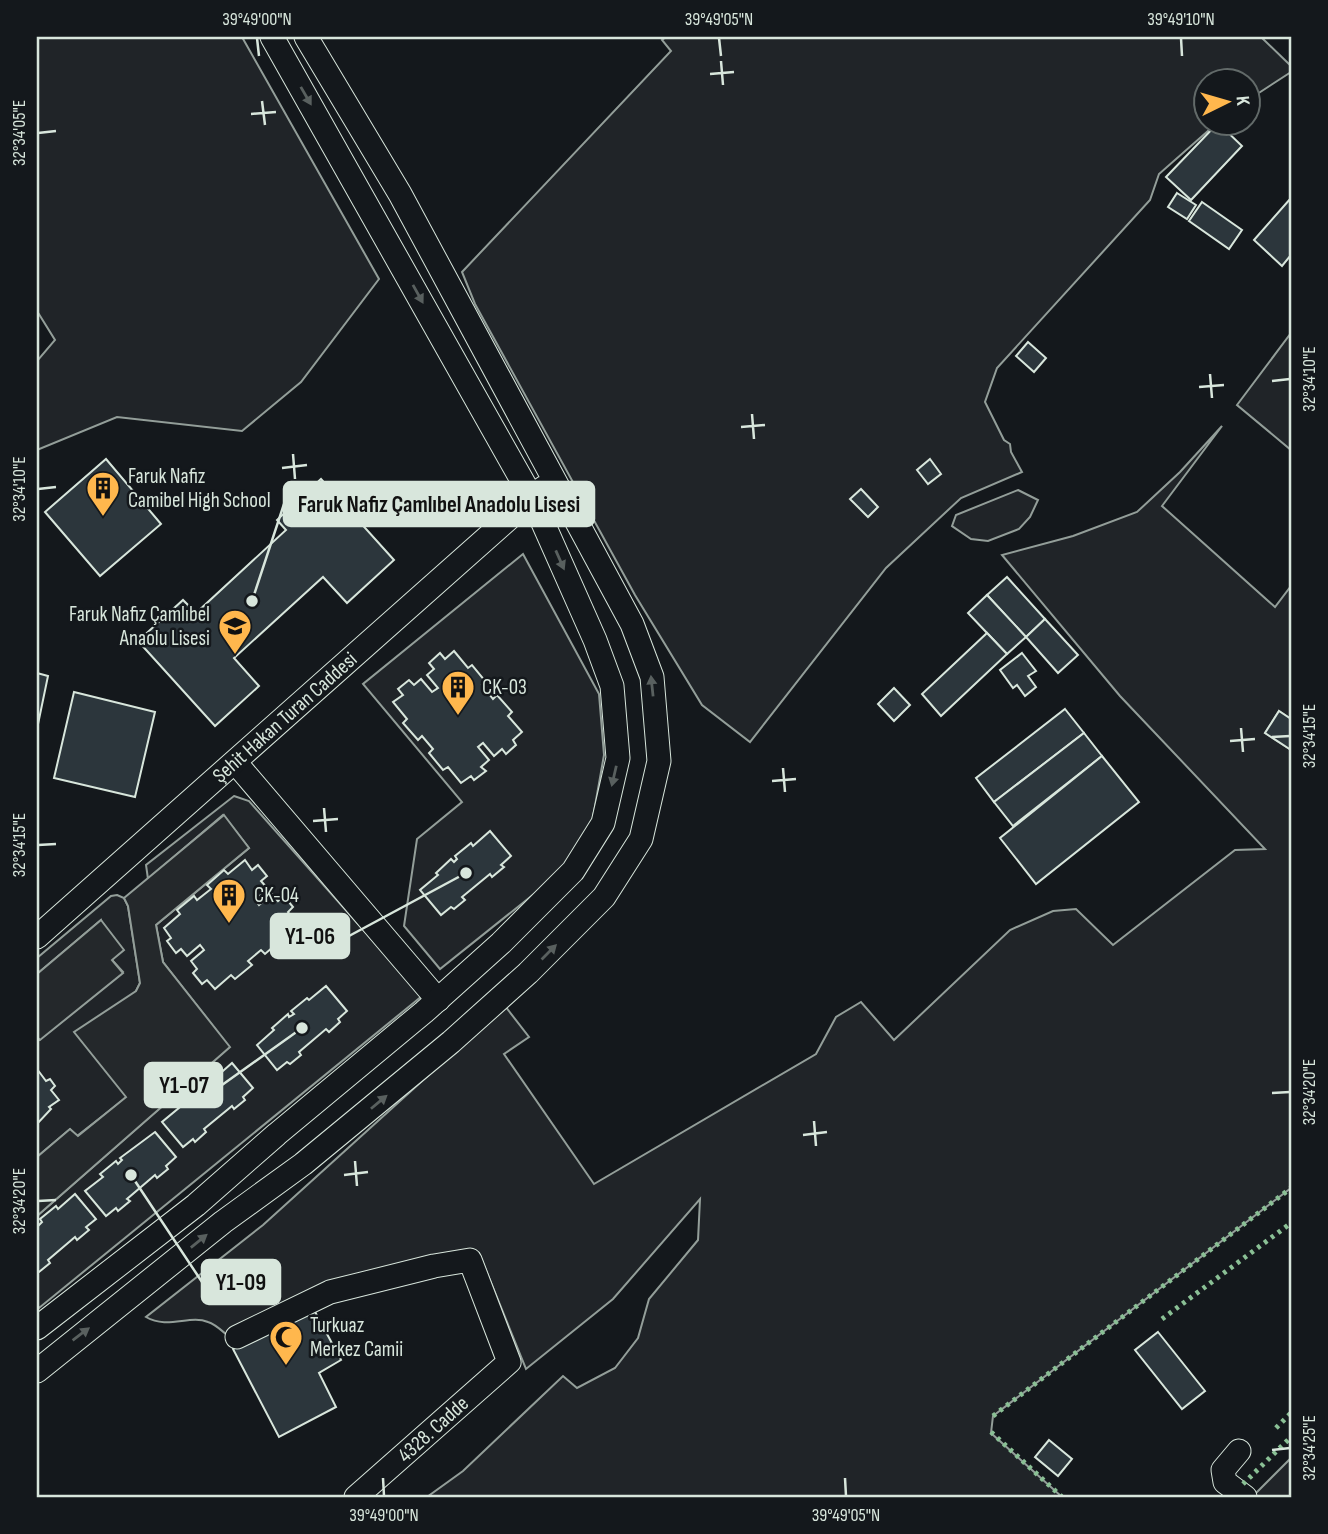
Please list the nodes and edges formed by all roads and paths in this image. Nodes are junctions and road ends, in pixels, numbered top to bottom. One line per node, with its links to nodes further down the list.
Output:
1 (272, 37): 4 (street, one-way to 4)
2 (306, 37): 3 (street)
3 (554, 479): 4 (street, Şehit Hakan Turan Caddesi); 10 (street, one-way to 3)
4 (533, 498): 5 (street, Şehit Hakan Turan Caddesi); 7 (street, one-way to 7)
5 (234, 762): 6 (street, Şehit Hakan Turan Caddesi); 7 (street)
6 (37, 937)
7 (438, 1000): 8 (street)
8 (37, 1328)
9 (237, 1337): 12 (street, 4328. Cadde)
10 (37, 1371)
11 (1239, 1451): 13 (street)
12 (356, 1497)
13 (1245, 1497)

